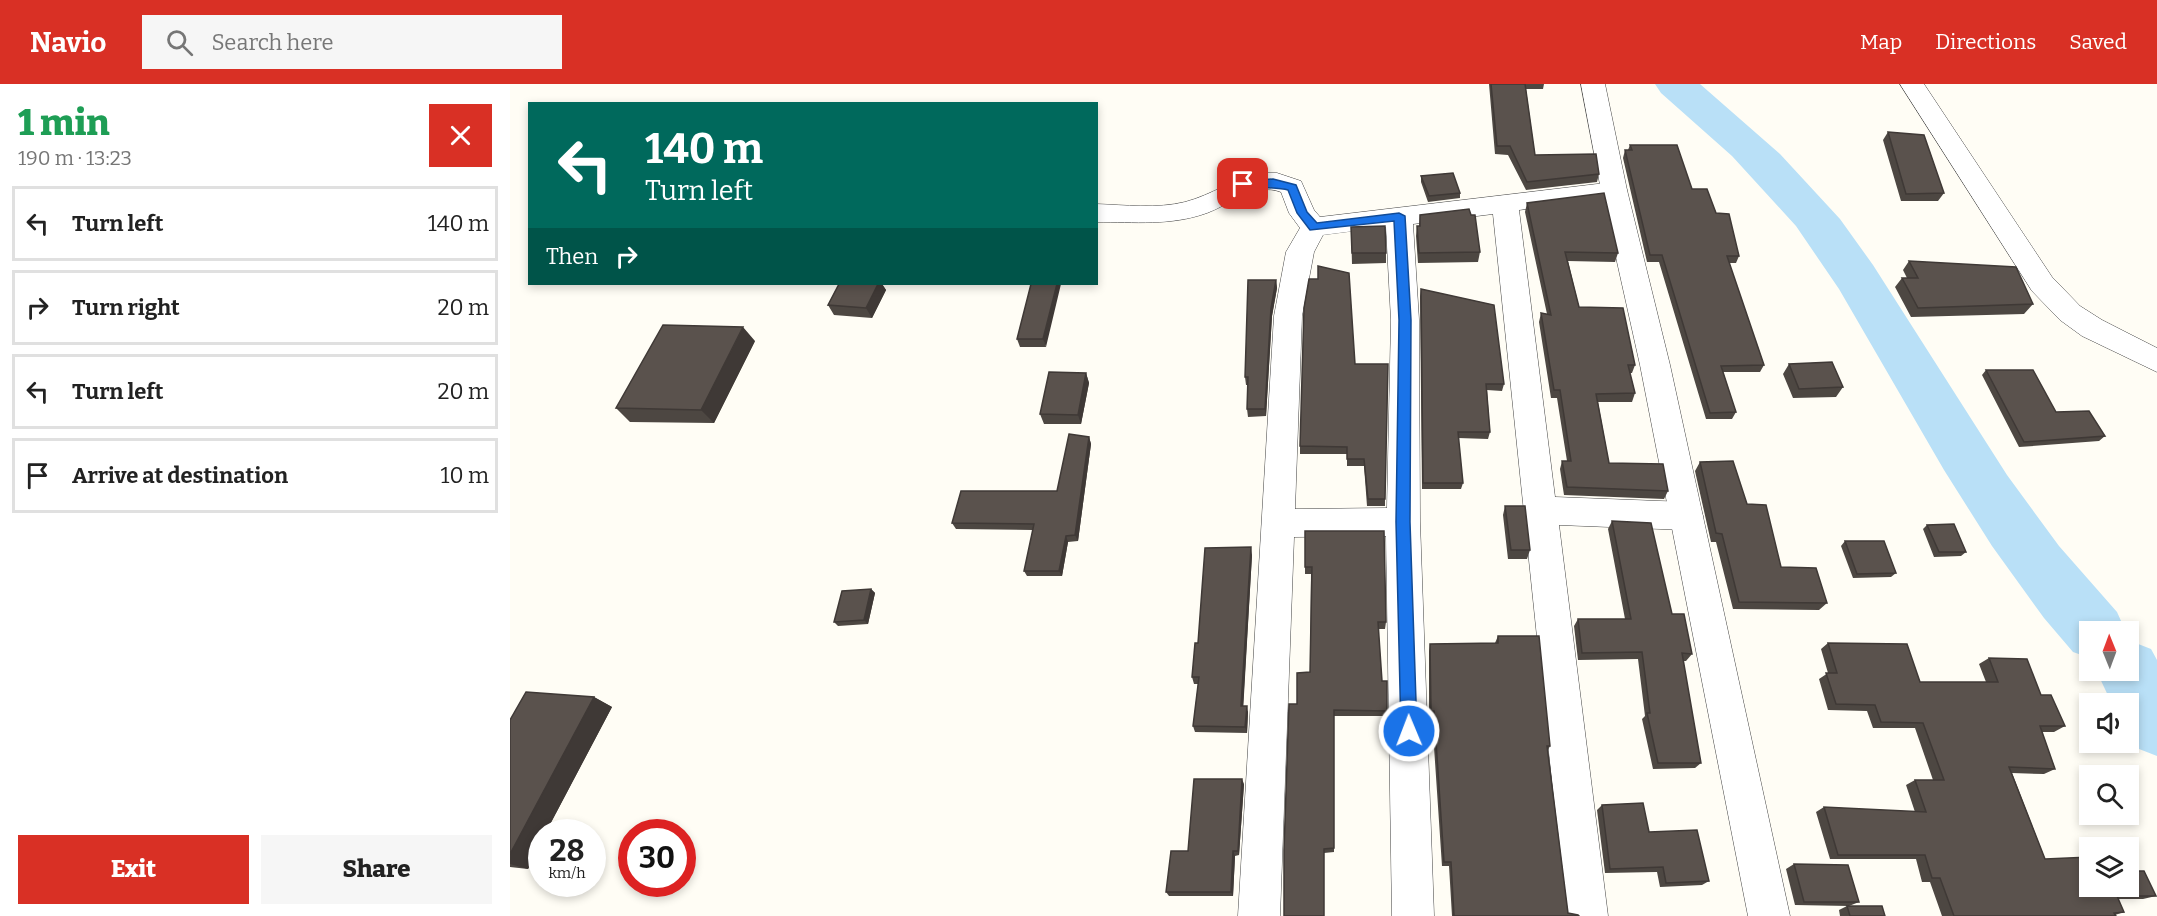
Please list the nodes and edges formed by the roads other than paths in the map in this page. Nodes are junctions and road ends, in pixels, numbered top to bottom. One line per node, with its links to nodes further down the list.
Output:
1 (1593, 84): 3 (street)
2 (1912, 84): 8 (street)
3 (1614, 190): 4 (street); 10 (street)
4 (1505, 204): 6 (street); 9 (street)
5 (1098, 213): 7 (street)
6 (1399, 216): 7 (street); 12 (street)
7 (1314, 227): 11 (street)
8 (2157, 361)
9 (1540, 510): 10 (street); 15 (street)
10 (1686, 516): 16 (street)
11 (1278, 522): 12 (street); 13 (street)
12 (1403, 522): 14 (street)
13 (1259, 916)
14 (1413, 916)
15 (1587, 916)
16 (1769, 916)

